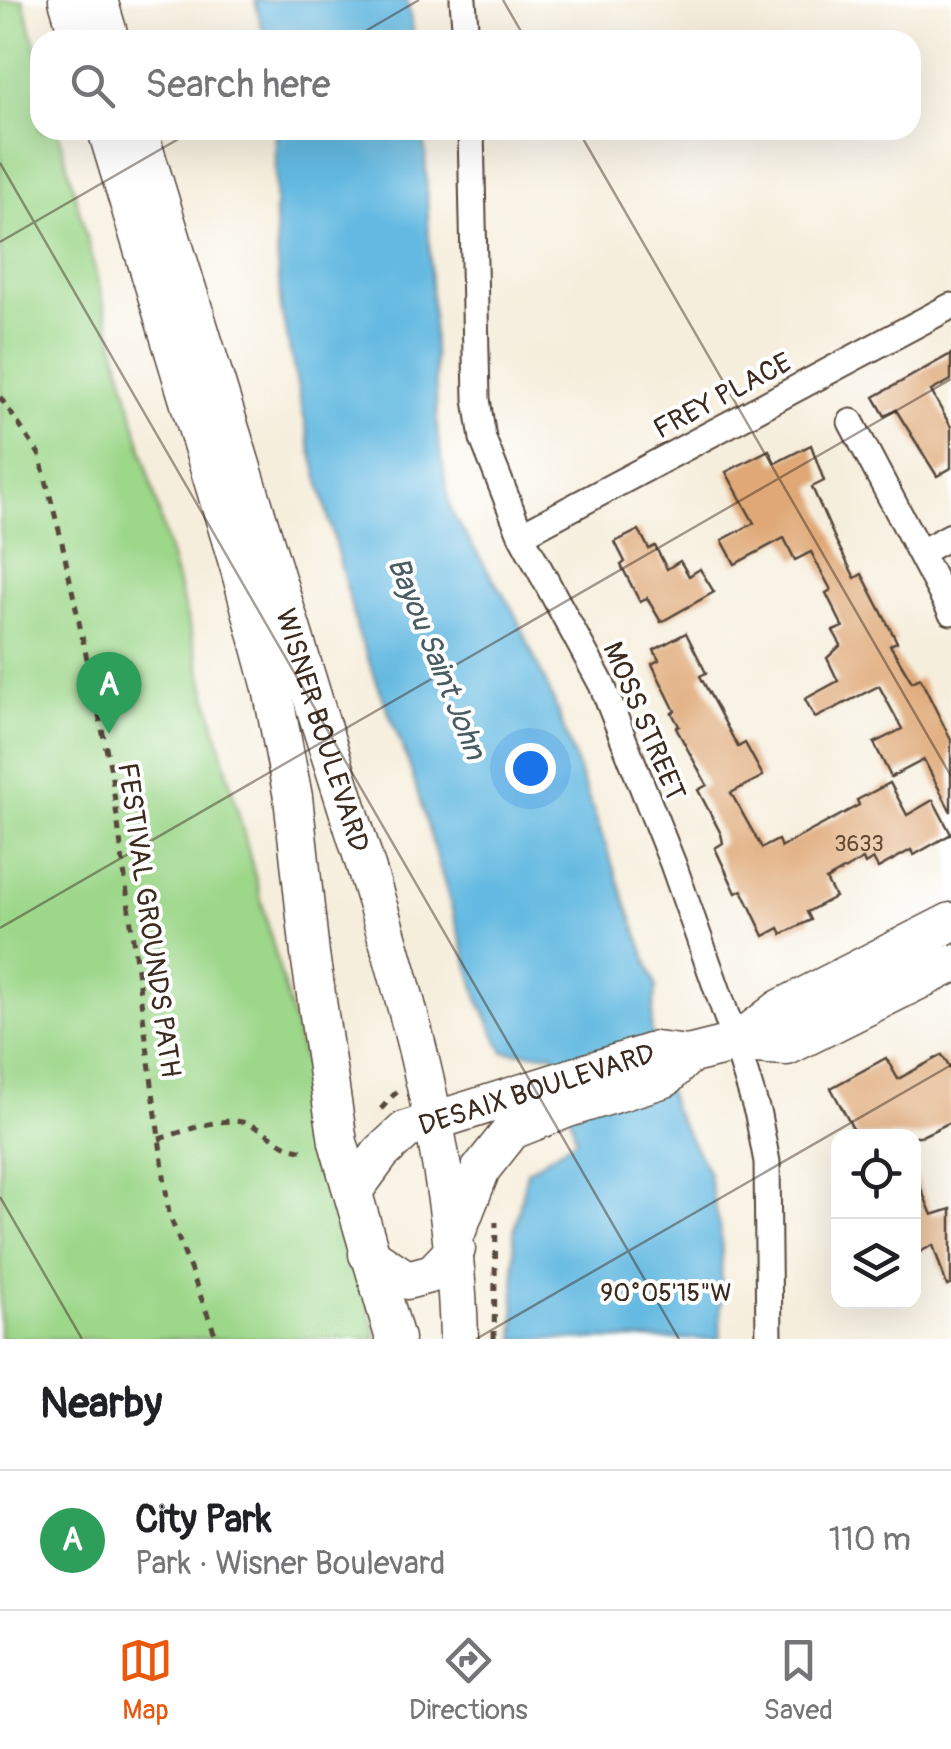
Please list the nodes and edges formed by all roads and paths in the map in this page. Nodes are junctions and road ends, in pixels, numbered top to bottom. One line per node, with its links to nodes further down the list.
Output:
1 (68, 0): 4 (street)
2 (98, 0): 5 (street)
3 (463, 0): 6 (street)
4 (77, 30)
5 (107, 30)
6 (465, 30)
7 (110, 140): 17 (street, WISNER BOULEVARD)
8 (141, 140): 17 (street, WISNER BOULEVARD)
9 (471, 140): 13 (street, MOSS STREET)
10 (951, 306): 13 (street, FREY PLACE)
11 (0, 397): 26 (path, FESTIVAL GROUNDS PATH)
12 (850, 422): 15 (street)
13 (521, 535): 20 (street, MOSS STREET)
14 (951, 536): 15 (street)
15 (921, 552): 16 (street)
16 (951, 612)
17 (289, 683): 22 (street, WISNER BOULEVARD); 23 (street, WISNER BOULEVARD)
18 (951, 922): 20 (street, DESAIX BOULEVARD)
19 (951, 964): 20 (street, DESAIX BOULEVARD)
20 (736, 1043): 21 (street, DESAIX BOULEVARD); 29 (street, MOSS STREET)
21 (563, 1095): 22 (street, DESAIX BOULEVARD); 24 (street, DESAIX BOULEVARD)
22 (434, 1119): 23 (street, DESAIX BOULEVARD); 24 (street, WISNER BOULEVARD)
23 (353, 1190): 25 (street, WISNER BOULEVARD)
24 (455, 1243): 25 (street); 28 (street, WISNER BOULEVARD)
25 (368, 1254): 27 (street, WISNER BOULEVARD)
26 (217, 1339)
27 (395, 1339)
28 (459, 1339)
29 (769, 1339)

